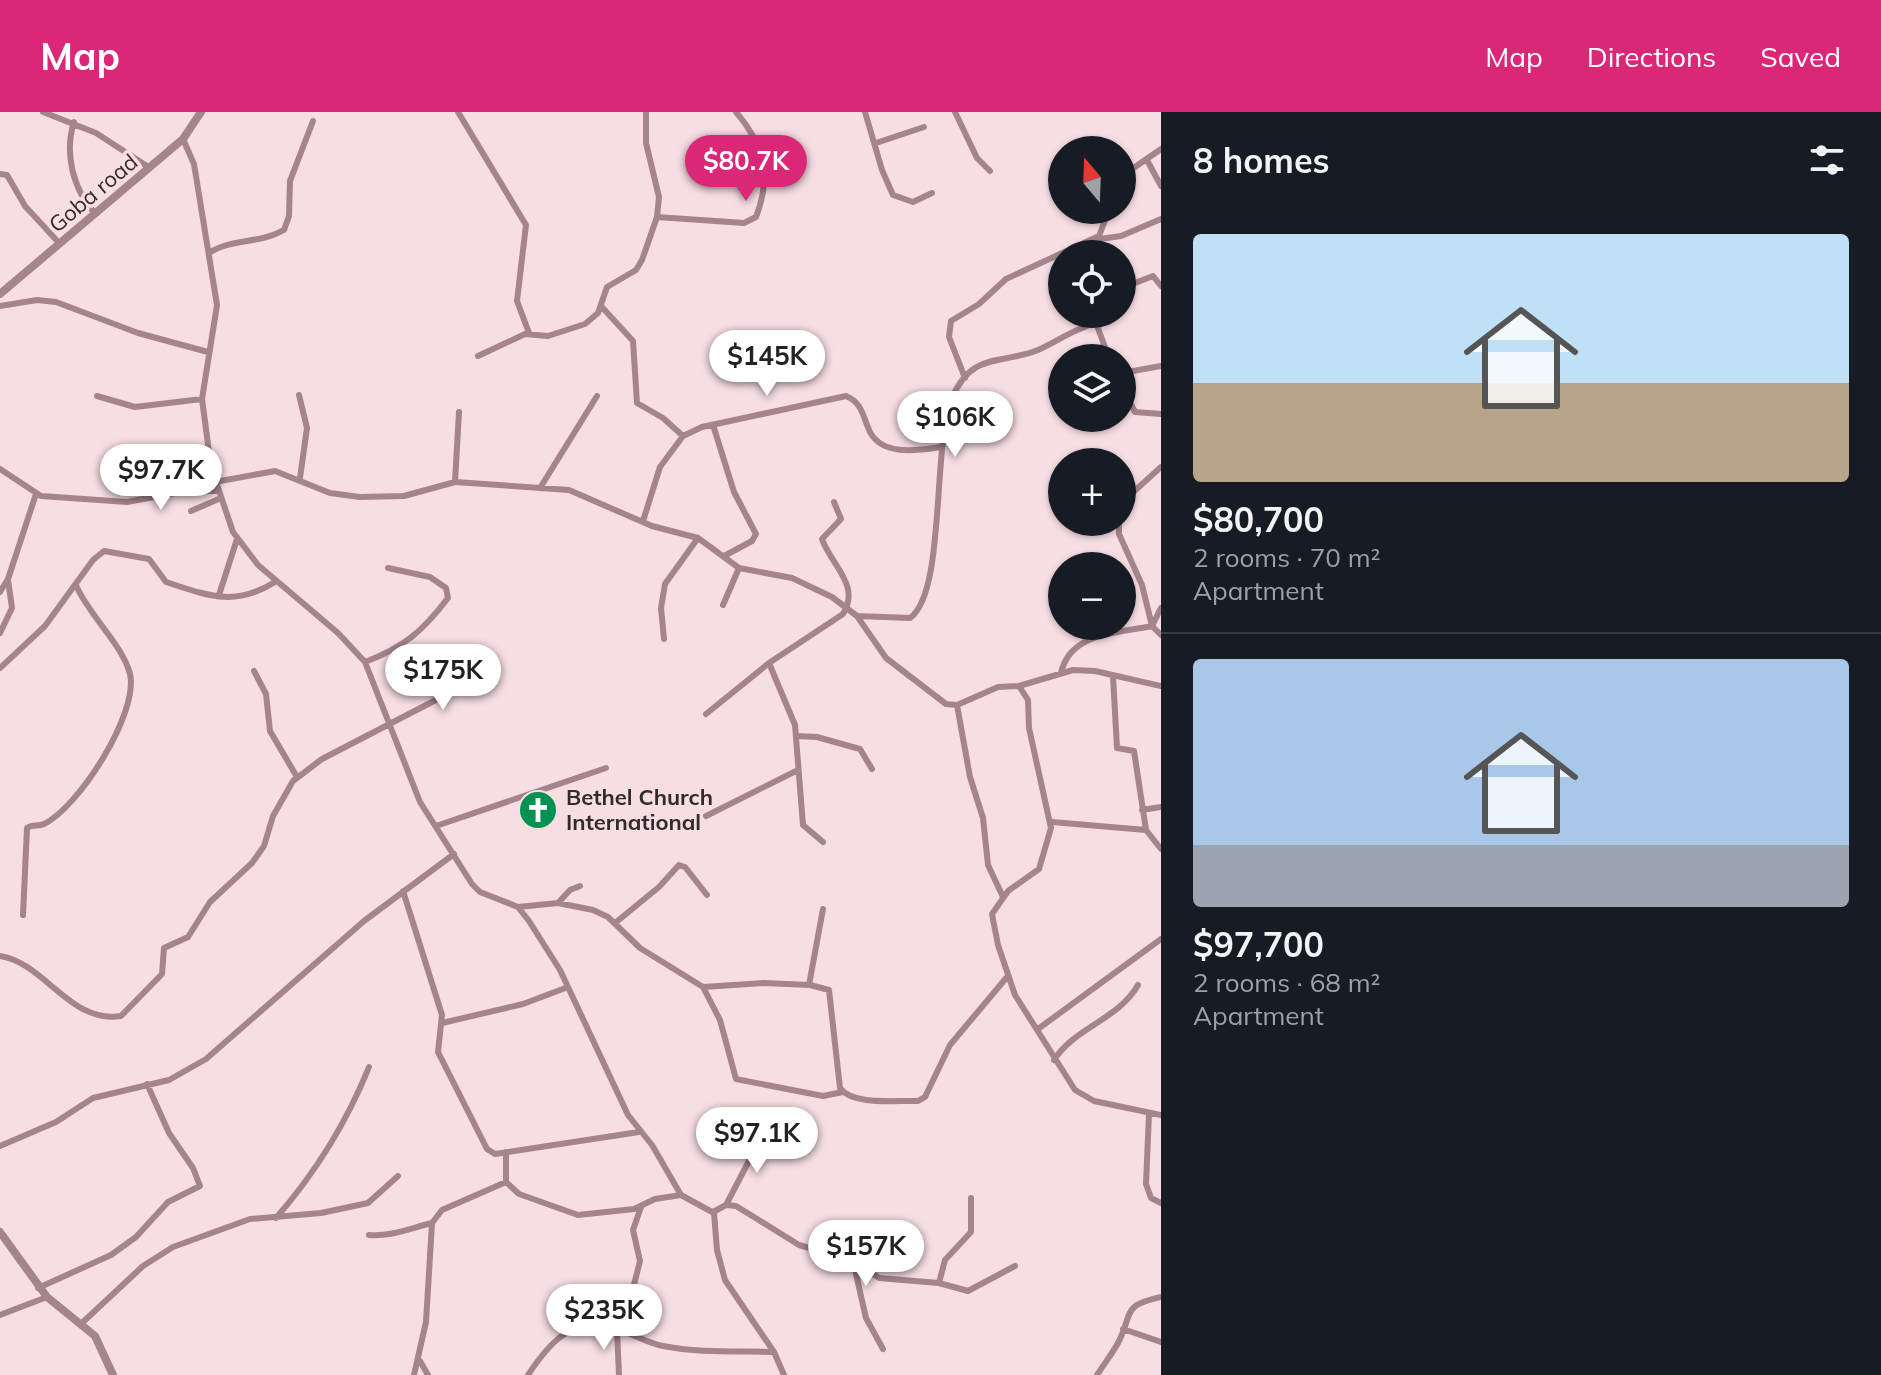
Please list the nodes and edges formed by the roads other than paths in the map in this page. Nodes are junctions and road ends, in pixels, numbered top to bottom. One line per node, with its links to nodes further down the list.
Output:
1 (43, 112): 9 (street)
2 (201, 112): 11 (street, Goba road)
3 (458, 112): 35 (street)
4 (646, 112): 22 (street)
5 (736, 112): 22 (street)
6 (865, 112): 12 (street)
7 (955, 112): 17 (street)
8 (313, 121): 27 (street)
9 (74, 122): 16 (street); 21 (street)
10 (924, 127): 12 (street)
11 (183, 139): 16 (street, Goba road); 27 (street)
12 (876, 143): 20 (street)
13 (1161, 149): 14 (street)
14 (1147, 160): 15 (street); 19 (street)
15 (1136, 167)
16 (150, 168): 21 (street, Goba road)
17 (990, 171)
18 (0, 174): 26 (street)
19 (1161, 186)
20 (932, 193)
21 (96, 214): 26 (street, Goba road)
22 (657, 217): 33 (street)
23 (1161, 219): 25 (street)
24 (1105, 224): 25 (street)
25 (1093, 240)
26 (60, 244): 31 (street, Goba road)
27 (209, 253): 36 (street)
28 (1048, 260): 40 (street)
29 (1136, 282): 30 (street)
30 (1161, 286)
31 (0, 294)
32 (0, 306): 36 (street)
33 (601, 306): 35 (street); 49 (street)
34 (1085, 328): 40 (street)
35 (529, 333): 37 (street)
36 (208, 352): 44 (street)
37 (478, 356)
38 (1161, 366): 39 (street)
39 (1136, 370)
40 (965, 378): 50 (street)
41 (299, 395): 53 (street)
42 (97, 396): 44 (street)
43 (597, 396): 56 (street)
44 (202, 399): 54 (street)
45 (459, 412): 55 (street)
46 (1136, 412): 47 (street)
47 (1161, 414)
48 (713, 425): 49 (street); 50 (street); 66 (street)
49 (683, 436): 62 (street)
50 (941, 447): 77 (street)
51 (1161, 467): 57 (street)
52 (0, 469): 58 (street)
53 (300, 478): 54 (street); 55 (street)
54 (215, 482): 59 (street)
55 (455, 482): 56 (street)
56 (540, 488): 62 (street)
57 (1136, 490)
58 (36, 494): 59 (street); 69 (street)
59 (220, 494): 61 (street); 65 (street)
60 (834, 502): 75 (street)
61 (191, 511)
62 (643, 521): 64 (street)
63 (1120, 536): 78 (street)
64 (698, 538): 66 (street); 81 (street)
65 (237, 539): 70 (street); 73 (street)
66 (724, 556): 68 (street)
67 (388, 568): 82 (street)
68 (739, 568): 74 (street); 75 (street)
69 (8, 579): 72 (street); 79 (street)
70 (275, 582): 73 (street); 82 (street)
71 (76, 585): 73 (street); 84 (street); 115 (street)
72 (0, 592)
73 (219, 595)
74 (723, 605)
75 (847, 607): 77 (street); 83 (street)
76 (1161, 608): 78 (street)
77 (857, 616): 91 (street)
78 (1152, 626): 80 (street); 86 (street)
79 (0, 633)
80 (1161, 635)
81 (664, 639)
82 (365, 662): 93 (street)
83 (769, 663): 92 (street); 94 (street)
84 (0, 668)
85 (254, 671): 98 (street)
86 (1061, 673): 88 (street); 89 (street)
87 (486, 674): 93 (street)
88 (1113, 676): 90 (street); 100 (street)
89 (1019, 686): 91 (street); 102 (street)
90 (1161, 686)
91 (957, 705): 111 (street)
92 (706, 714)
93 (388, 726): 98 (street); 103 (street)
94 (796, 736): 96 (street); 97 (street)
95 (606, 768): 103 (street)
96 (872, 769)
97 (796, 771): 101 (street); 105 (street)
98 (297, 777): 118 (street)
99 (1161, 807): 100 (street)
100 (1142, 810): 104 (street)
101 (706, 816)
102 (1052, 822): 104 (street); 111 (street)
103 (436, 826): 107 (street)
104 (1146, 830): 106 (street)
105 (823, 842)
106 (1161, 849)
107 (454, 854): 109 (street); 113 (street)
108 (580, 886): 112 (street)
109 (403, 891): 124 (street); 128 (street)
110 (707, 895): 116 (street)
111 (1003, 897): 119 (street)
112 (558, 903): 113 (street); 116 (street)
113 (518, 907): 122 (street)
114 (823, 909): 120 (street)
115 (23, 915)
116 (615, 923): 123 (street)
117 (1161, 939): 125 (street)
118 (0, 956)
119 (1007, 977): 125 (street); 129 (street)
120 (809, 985): 123 (street); 129 (street)
121 (1138, 985): 126 (street)
122 (568, 987): 124 (street); 132 (street)
123 (703, 987): 129 (street)
124 (442, 1023): 135 (street)
125 (1038, 1029): 126 (street)
126 (1054, 1060): 130 (street)
127 (369, 1067): 144 (street)
128 (147, 1084): 134 (street); 151 (street)
129 (843, 1092)
130 (1149, 1114): 131 (street); 140 (street)
131 (1161, 1115)
132 (639, 1132): 135 (street); 138 (street)
133 (764, 1132): 141 (street)
134 (0, 1146)
135 (506, 1152): 137 (street)
136 (398, 1176): 144 (street)
137 (506, 1182): 142 (street); 145 (street)
138 (681, 1195): 142 (street); 143 (street)
139 (971, 1198): 150 (street)
140 (1161, 1203)
141 (726, 1205): 143 (street); 148 (street)
142 (641, 1207): 157 (street)
143 (713, 1212): 160 (street)
144 (276, 1218): 155 (street)
145 (432, 1223): 147 (street); 161 (street)
146 (0, 1232): 151 (street)
147 (369, 1235)
148 (853, 1261): 150 (street); 159 (street)
149 (1015, 1266): 150 (street)
150 (939, 1283)
151 (38, 1288): 152 (street)
152 (47, 1297): 154 (street); 155 (street)
153 (1161, 1297): 156 (street)
154 (0, 1315)
155 (83, 1322): 163 (street)
156 (1123, 1329): 158 (street); 162 (street)
157 (620, 1331): 160 (street); 166 (street); 167 (street)
158 (1161, 1342)
159 (883, 1349)
160 (774, 1352): 168 (street)
161 (420, 1361): 164 (street); 165 (street)
162 (1098, 1374)
163 (113, 1375)
164 (414, 1375)
165 (428, 1375)
166 (528, 1375)
167 (619, 1375)
168 (784, 1375)

